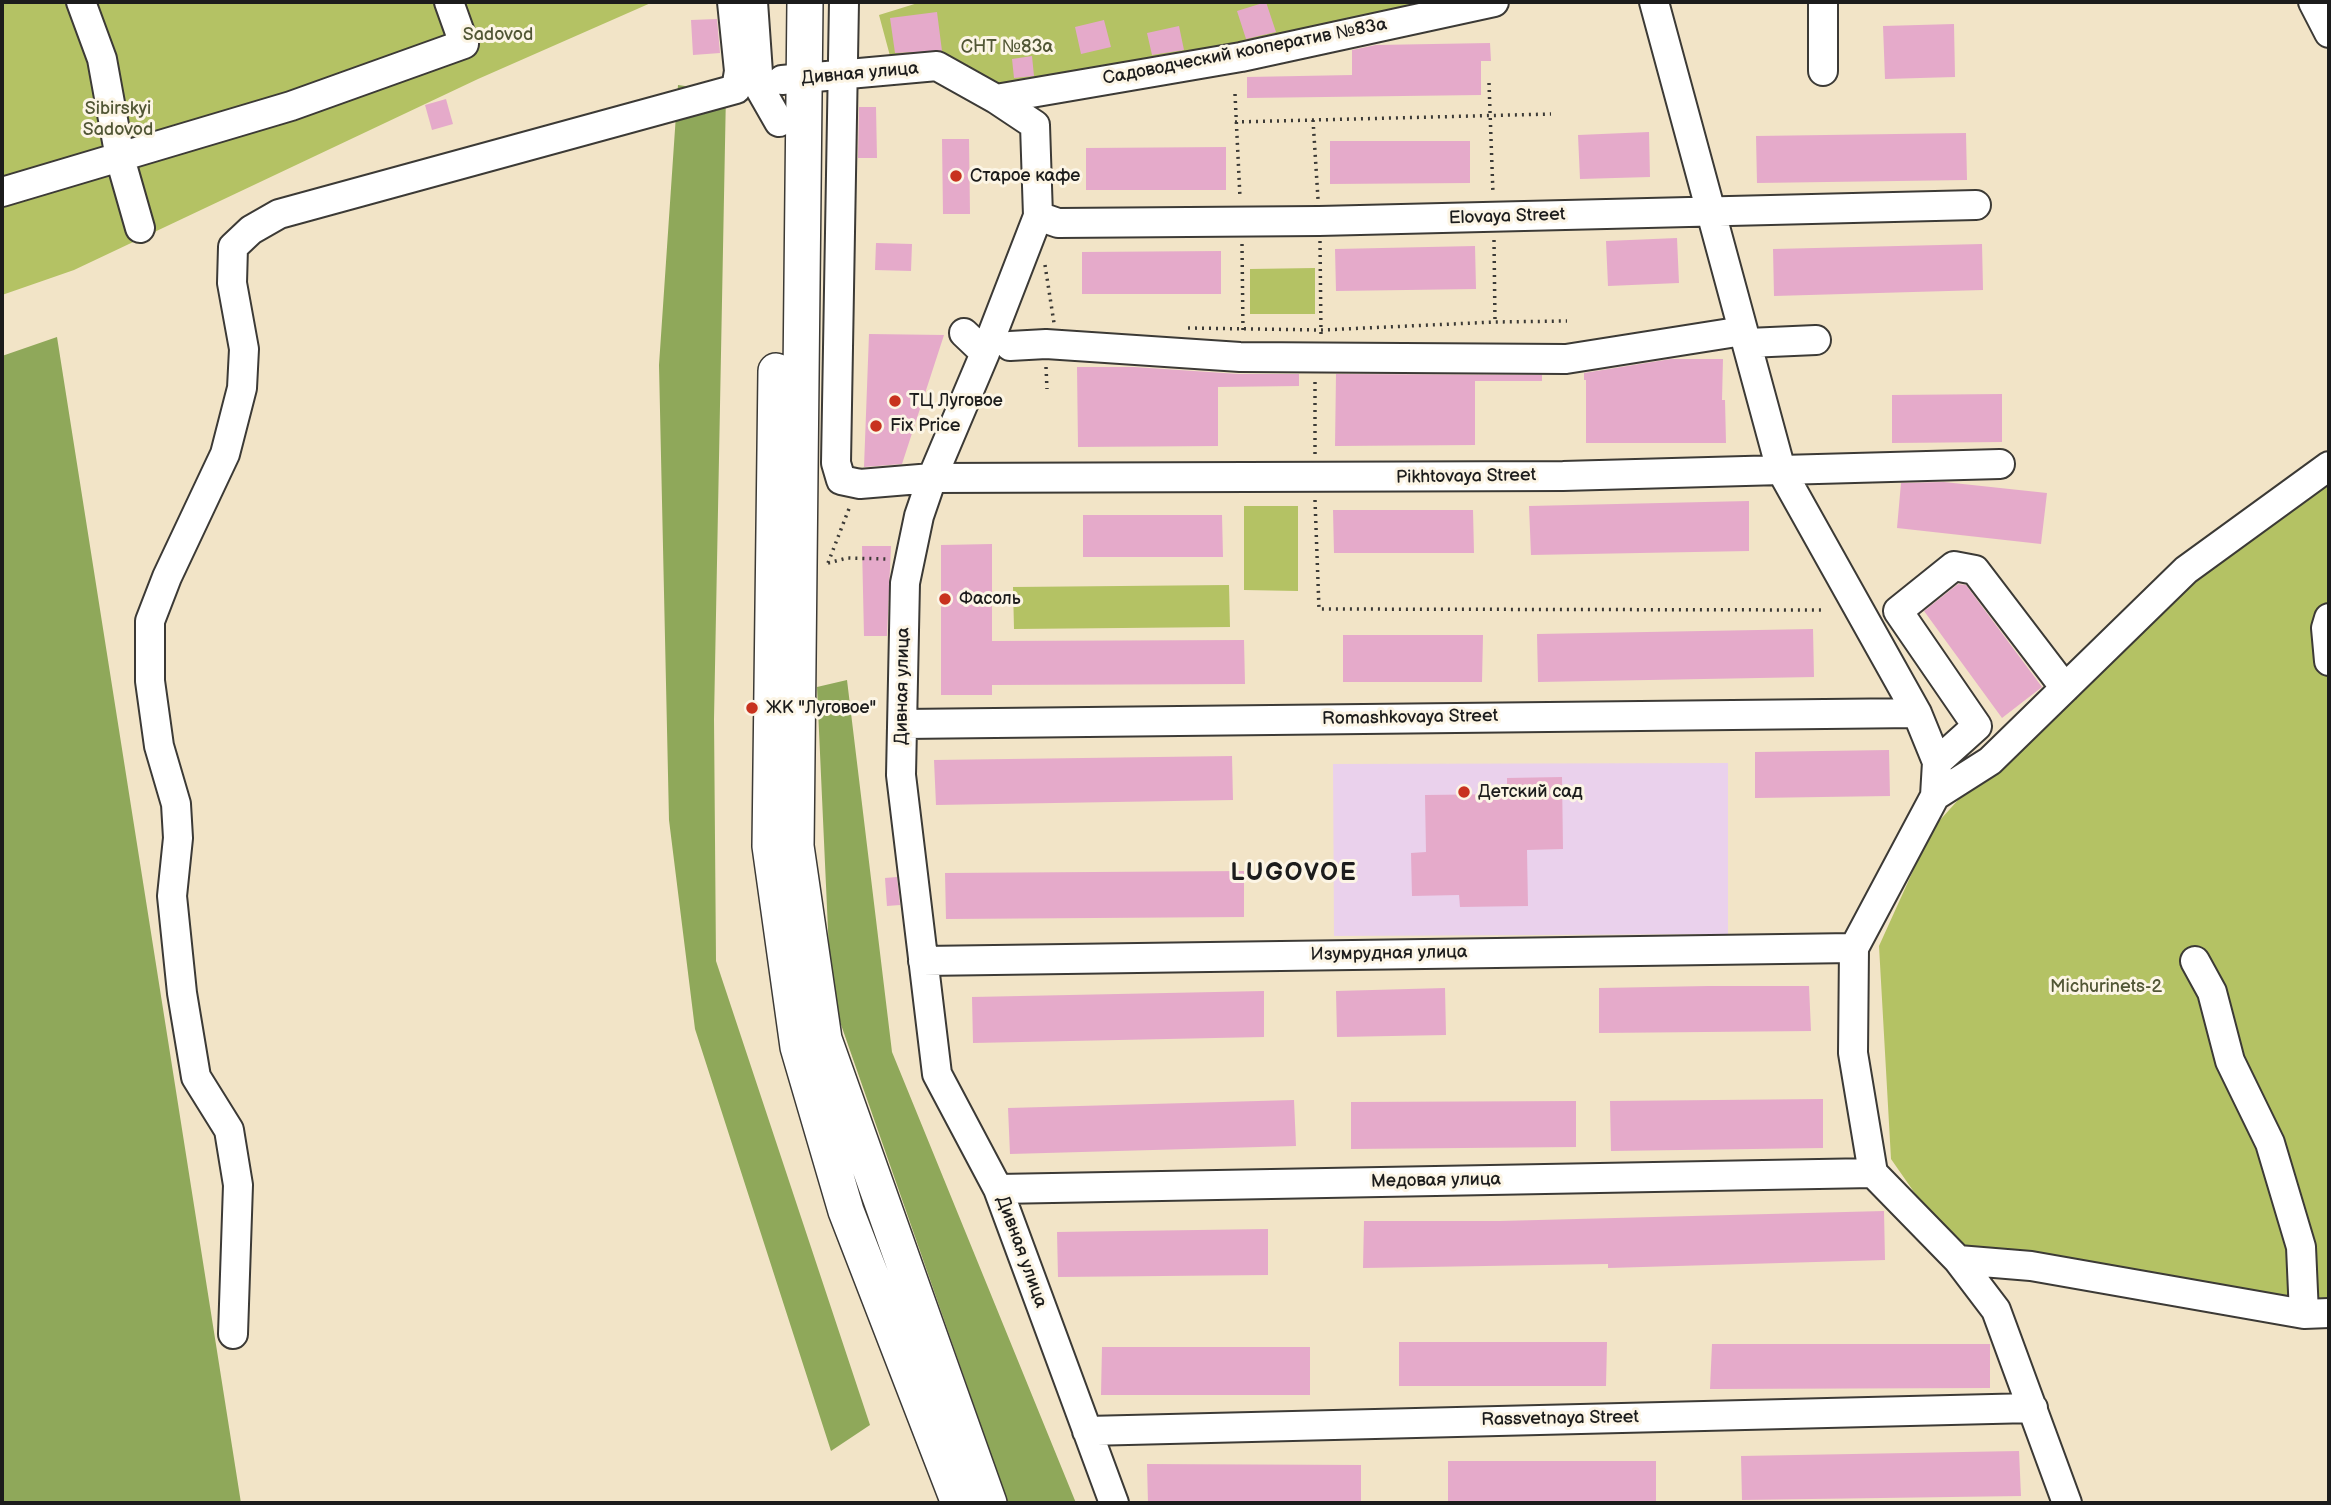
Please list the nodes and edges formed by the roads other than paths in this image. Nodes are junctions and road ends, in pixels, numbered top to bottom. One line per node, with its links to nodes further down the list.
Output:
1 (81, 2): 17 (street)
2 (450, 2): 17 (street)
3 (732, 2): 15 (street)
4 (753, 2): 15 (street)
5 (781, 2): 15 (main road)
6 (805, 2): 15 (main road)
7 (844, 2): 14 (street)
8 (1494, 2): 16 (street, Садоводческий кооператив №83а)
9 (1654, 2): 20 (street)
10 (1823, 2): 13 (street)
11 (2313, 2): 12 (street)
12 (2329, 33)
13 (1823, 71)
14 (842, 76): 15 (street, Дивная улица); 16 (street, Дивная улица); 30 (street, Pikhtovaya Street)
15 (770, 84): 45 (street, Дивная улица); 48 (main road); 49 (main road)
16 (996, 99): 21 (street, Дивная улица)
17 (120, 158): 18 (street); 22 (street)
18 (2, 192)
19 (1976, 205): 20 (street, Elovaya Street)
20 (1711, 211): 21 (street, Elovaya Street); 24 (street)
21 (1038, 216): 26 (street, Дивная улица)
22 (140, 228)
23 (964, 333): 26 (street)
24 (1746, 337): 25 (street); 26 (street); 29 (street)
25 (1816, 340)
26 (998, 349): 30 (street, Дивная улица)
27 (2000, 464): 29 (street, Pikhtovaya Street)
28 (2329, 466): 33 (street)
29 (1781, 470): 30 (street, Pikhtovaya Street); 34 (street)
30 (932, 478): 35 (street, Дивная улица)
31 (2329, 618): 32 (street)
32 (2329, 661)
33 (2066, 688): 36 (street); 37 (street)
34 (1917, 713): 35 (street, Romashkovaya Street); 36 (street)
35 (903, 724): 39 (street, Дивная улица)
36 (1937, 762): 37 (street)
37 (1936, 796): 38 (street)
38 (1854, 948): 39 (street, Изумрудная улица); 41 (street)
39 (923, 961): 42 (street, Дивная улица)
40 (2195, 961): 44 (street)
41 (1873, 1173): 42 (street, Медовая улица); 43 (street)
42 (998, 1189): 47 (street, Дивная улица)
43 (1958, 1260): 44 (street); 46 (street)
44 (2317, 1314)
45 (233, 1334)
46 (2033, 1408): 47 (street, Rassvetnaya Street); 51 (street)
47 (1087, 1431): 50 (street, Дивная улица)
48 (959, 1503)
49 (989, 1503)
50 (1114, 1503)
51 (2067, 1503)

